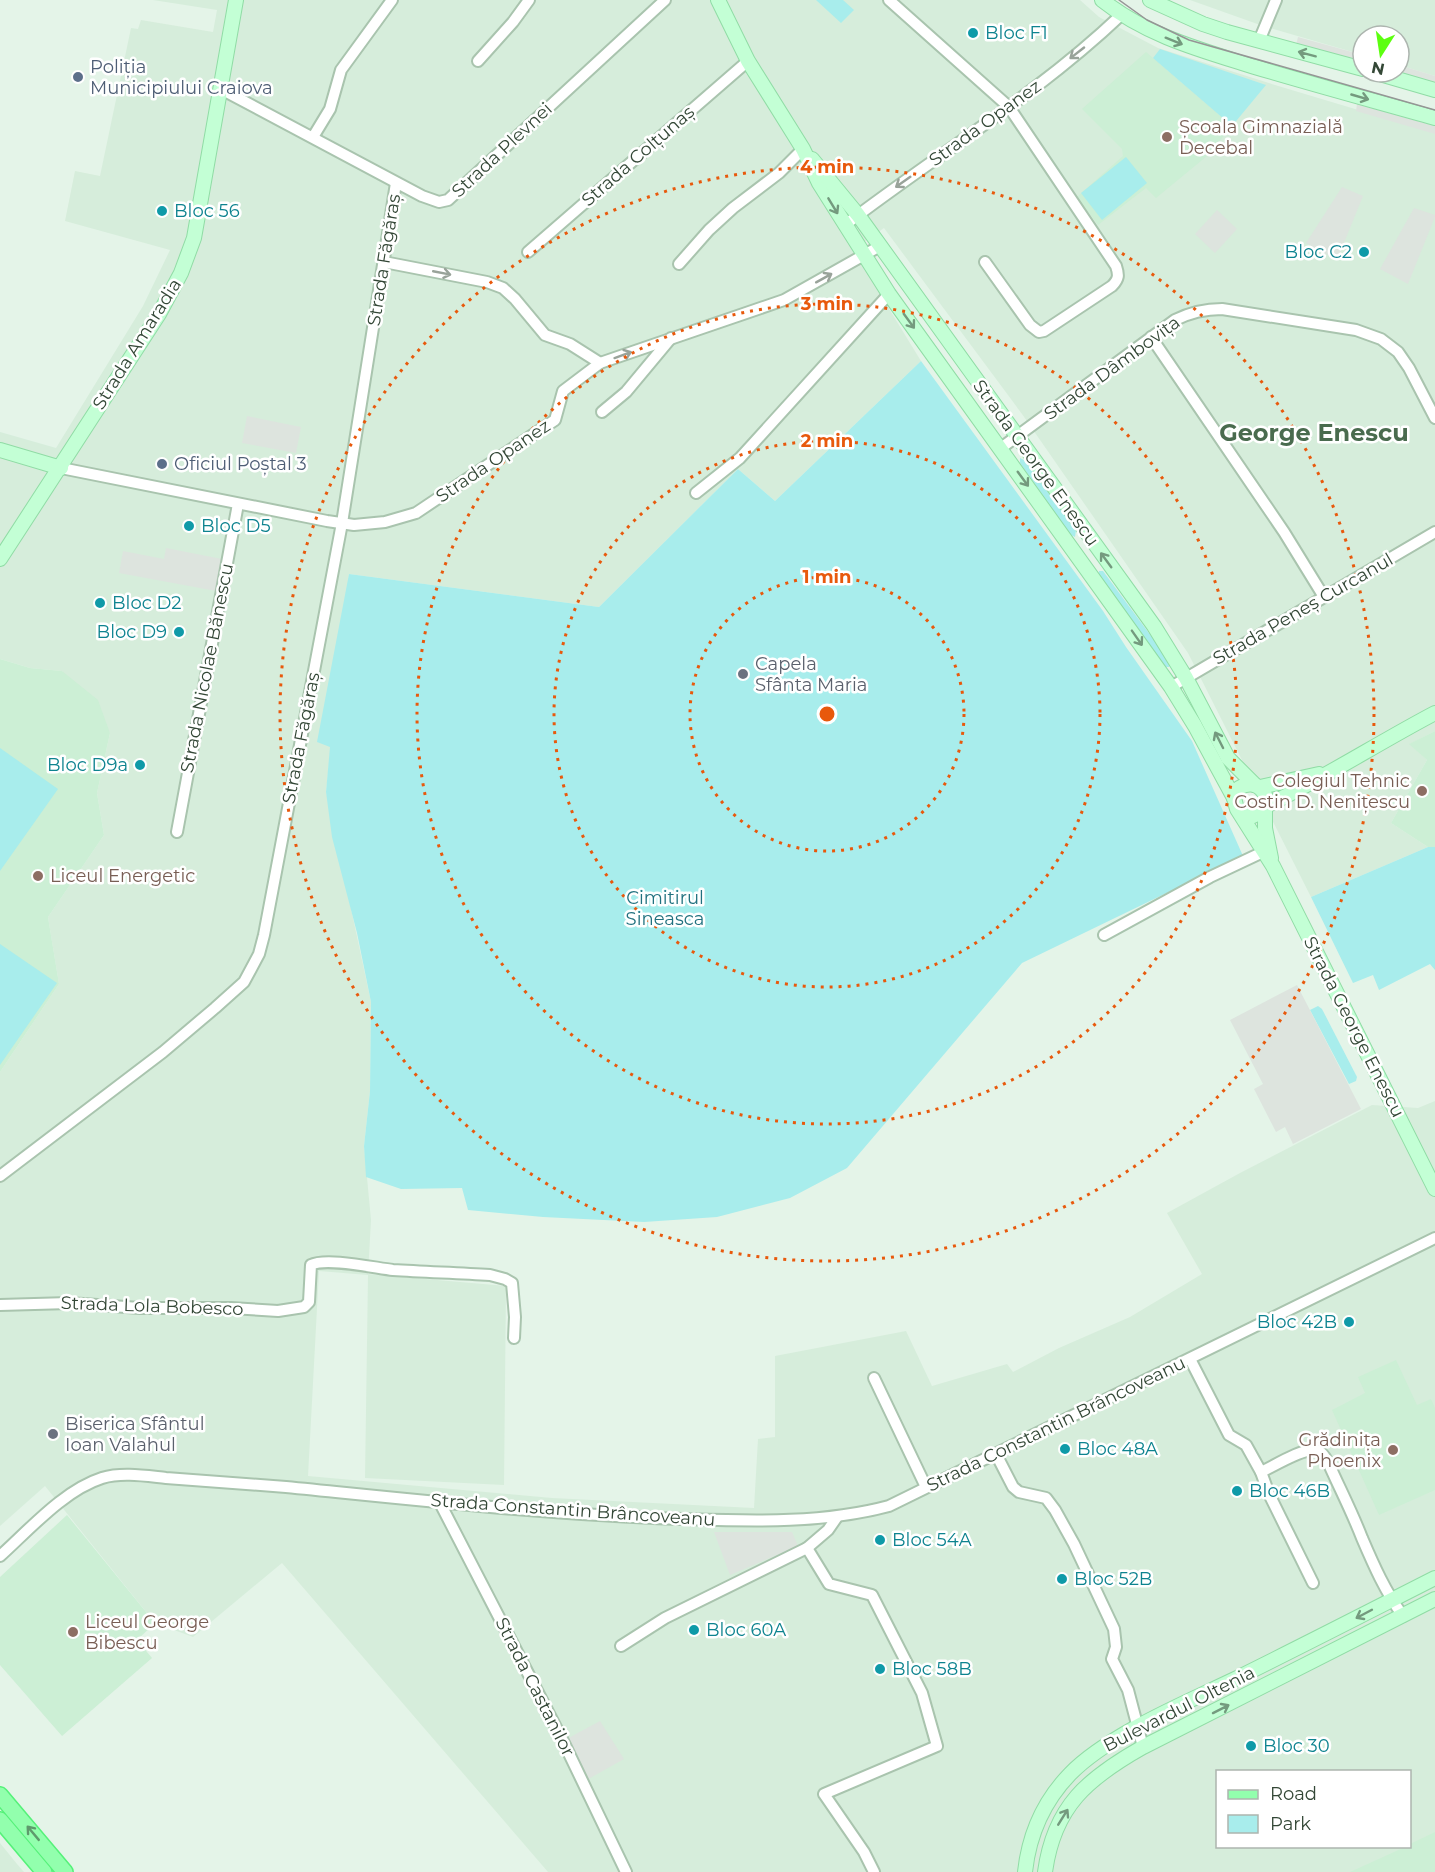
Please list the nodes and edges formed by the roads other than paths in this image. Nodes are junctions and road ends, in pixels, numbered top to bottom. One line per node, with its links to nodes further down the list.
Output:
1 (236, 0): 16 (street, Strada Amaradia)
2 (392, 0): 20 (street)
3 (529, 0): 12 (street)
4 (665, 0): 22 (street, Strada Plevnei)
5 (718, 0): 13 (street, Strada George Enescu)
6 (889, 0): 18 (street)
7 (1102, 0): 10 (street)
8 (1150, 0): 11 (street)
9 (1276, 0): 11 (street)
10 (1121, 15): 18 (street, Strada Opanez, one-way to 18); 19 (street, one-way to 19)
11 (1259, 41): 14 (street, one-way to 11)
12 (478, 61)
13 (748, 61): 21 (street, Strada George Enescu); 26 (street, Strada Colțunaș)
14 (1351, 66)
15 (1411, 83): 17 (street)
16 (221, 88): 20 (street, Strada Plevnei); 40 (street, Strada Amaradia)
17 (1435, 90)
18 (1009, 107): 23 (street, Strada Opanez, one-way to 23); 29 (street)
19 (1435, 118)
20 (313, 136): 22 (street, Strada Plevnei)
21 (803, 149): 23 (street, Strada George Enescu); 24 (street, Strada George Enescu, one-way to 24); 30 (street)
22 (396, 183): 28 (street, Strada Făgăraș)
23 (858, 215): 24 (street, Strada Opanez); 25 (street, Strada George Enescu)
24 (845, 225): 27 (street, Strada George Enescu)
25 (880, 246): 27 (street, Strada Opanez); 37 (street, Strada George Enescu)
26 (528, 252)
27 (864, 256): 31 (street, Strada George Enescu); 33 (street, Strada Opanez, one-way to 27)
28 (384, 262): 34 (street, one-way to 34); 43 (street, Strada Făgăraș)
29 (985, 262)
30 (679, 264)
31 (889, 294): 38 (street, Strada George Enescu, one-way to 38); 41 (street)
32 (1151, 337): 36 (street, Strada Dâmbovița); 37 (street, Strada Dâmbovița); 46 (street)
33 (672, 338): 34 (street, Strada Opanez, one-way to 33); 35 (street)
34 (600, 363): 43 (street, Strada Opanez)
35 (602, 412)
36 (1435, 418)
37 (1017, 437): 38 (street, Strada Dâmbovița); 47 (street, Strada George Enescu, one-way to 37)
38 (1001, 448): 48 (street, Strada George Enescu, one-way to 48)
39 (0, 450): 40 (street)
40 (60, 468): 42 (street, Strada Opanez); 45 (street, Strada Amaradia)
41 (696, 493)
42 (238, 504): 43 (street, Strada Opanez); 55 (street, Strada Nicolae Bănescu)
43 (342, 523): 59 (street, Strada Făgăraș)
44 (1435, 532): 46 (street, Strada Peneș Curcanul)
45 (0, 559)
46 (1324, 597): 47 (street, Strada Peneș Curcanul)
47 (1186, 678): 48 (street, Strada Peneș Curcanul); 51 (street, Strada George Enescu, one-way to 47)
48 (1171, 687): 52 (street, Strada George Enescu)
49 (1435, 713): 50 (street)
50 (1324, 774): 51 (street); 53 (street)
51 (1258, 786): 52 (street); 53 (street)
52 (1234, 798): 54 (street)
53 (1266, 807): 54 (street); 57 (street, Strada George Enescu)
54 (1240, 813): 56 (street, Strada George Enescu)
55 (177, 832)
56 (1263, 852): 57 (street, Strada George Enescu); 58 (street)
57 (1273, 866): 60 (street, Strada George Enescu)
58 (1104, 935)
59 (0, 1176)
60 (1435, 1189)
61 (1435, 1238): 64 (street, Strada Constantin Brâncoveanu)
62 (0, 1305): 63 (street, Strada Lola Bobesco)
63 (514, 1338)
64 (1190, 1359): 66 (street, Strada Constantin Brâncoveanu); 67 (street)
65 (874, 1378): 68 (street)
66 (996, 1454): 68 (street, Strada Constantin Brâncoveanu); 79 (street)
67 (1261, 1472): 74 (street); 76 (street)
68 (926, 1487): 70 (street, Strada Constantin Brâncoveanu)
69 (440, 1503): 70 (street, Strada Constantin Brâncoveanu); 72 (street, Strada Constantin Brâncoveanu); 85 (street, Strada Castanilor)
70 (837, 1517): 71 (street)
71 (807, 1548): 78 (street); 86 (street)
72 (0, 1556)
73 (1435, 1578): 76 (street, Bulevardul Oltenia)
74 (1312, 1583)
75 (1435, 1599): 77 (street, Bulevardul Oltenia)
76 (1391, 1600): 77 (street); 79 (street, Bulevardul Oltenia, one-way to 79)
77 (1403, 1616): 80 (street, Bulevardul Oltenia, one-way to 77)
78 (621, 1646)
79 (1139, 1728): 80 (street); 87 (street, Bulevardul Oltenia)
80 (1143, 1747): 88 (street, Bulevardul Oltenia, one-way to 80)
81 (0, 1795): 84 (main road, one-way to 81)
82 (0, 1820): 83 (main road)
83 (44, 1872)
84 (65, 1872)
85 (626, 1872)
86 (874, 1872)
87 (1025, 1872)
88 (1045, 1872)

